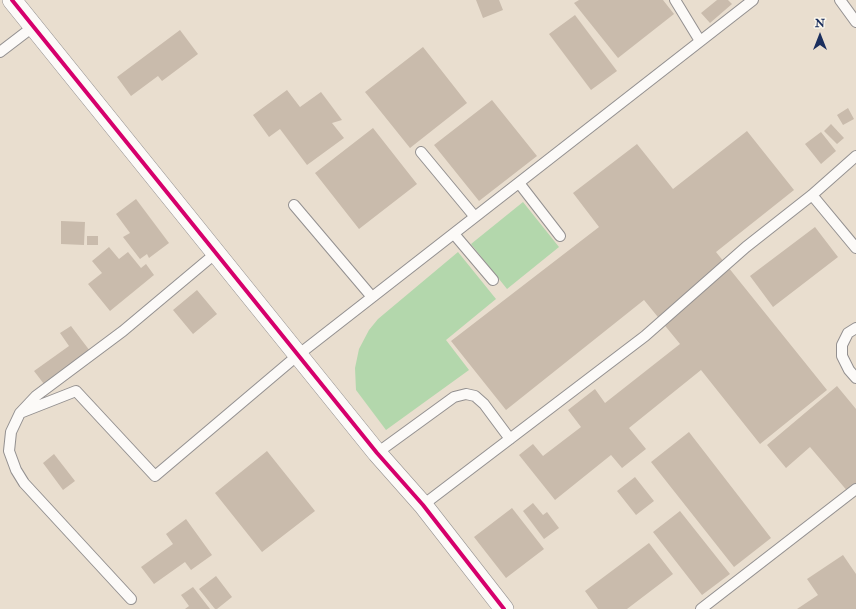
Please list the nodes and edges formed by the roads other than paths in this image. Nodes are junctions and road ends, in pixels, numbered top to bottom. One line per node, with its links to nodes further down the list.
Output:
1 (12, 0): 6 (street)
2 (674, 0): 7 (lane)
3 (751, 0): 7 (lane)
4 (840, 0): 5 (lane)
5 (856, 22)
6 (34, 26): 8 (lane); 18 (street)
7 (700, 41): 11 (lane)
8 (0, 52)
9 (421, 152): 14 (lane)
10 (856, 156): 12 (lane)
11 (519, 183): 14 (lane); 16 (lane)
12 (812, 195): 17 (lane); 25 (lane)
13 (294, 204): 20 (lane)
14 (475, 218): 15 (lane)
15 (454, 234): 19 (lane); 20 (lane)
16 (560, 236)
17 (855, 245)
18 (216, 253): 22 (street); 24 (lane)
19 (493, 280)
20 (372, 298): 22 (lane)
21 (856, 328): 23 (lane)
22 (298, 355): 24 (lane); 26 (street)
23 (856, 378)
24 (20, 413): 29 (lane)
25 (510, 439): 26 (lane); 28 (lane)
26 (377, 453): 28 (street)
27 (856, 489): 31 (lane)
28 (423, 505): 30 (street)
29 (131, 599)
30 (504, 609)
31 (701, 609)

